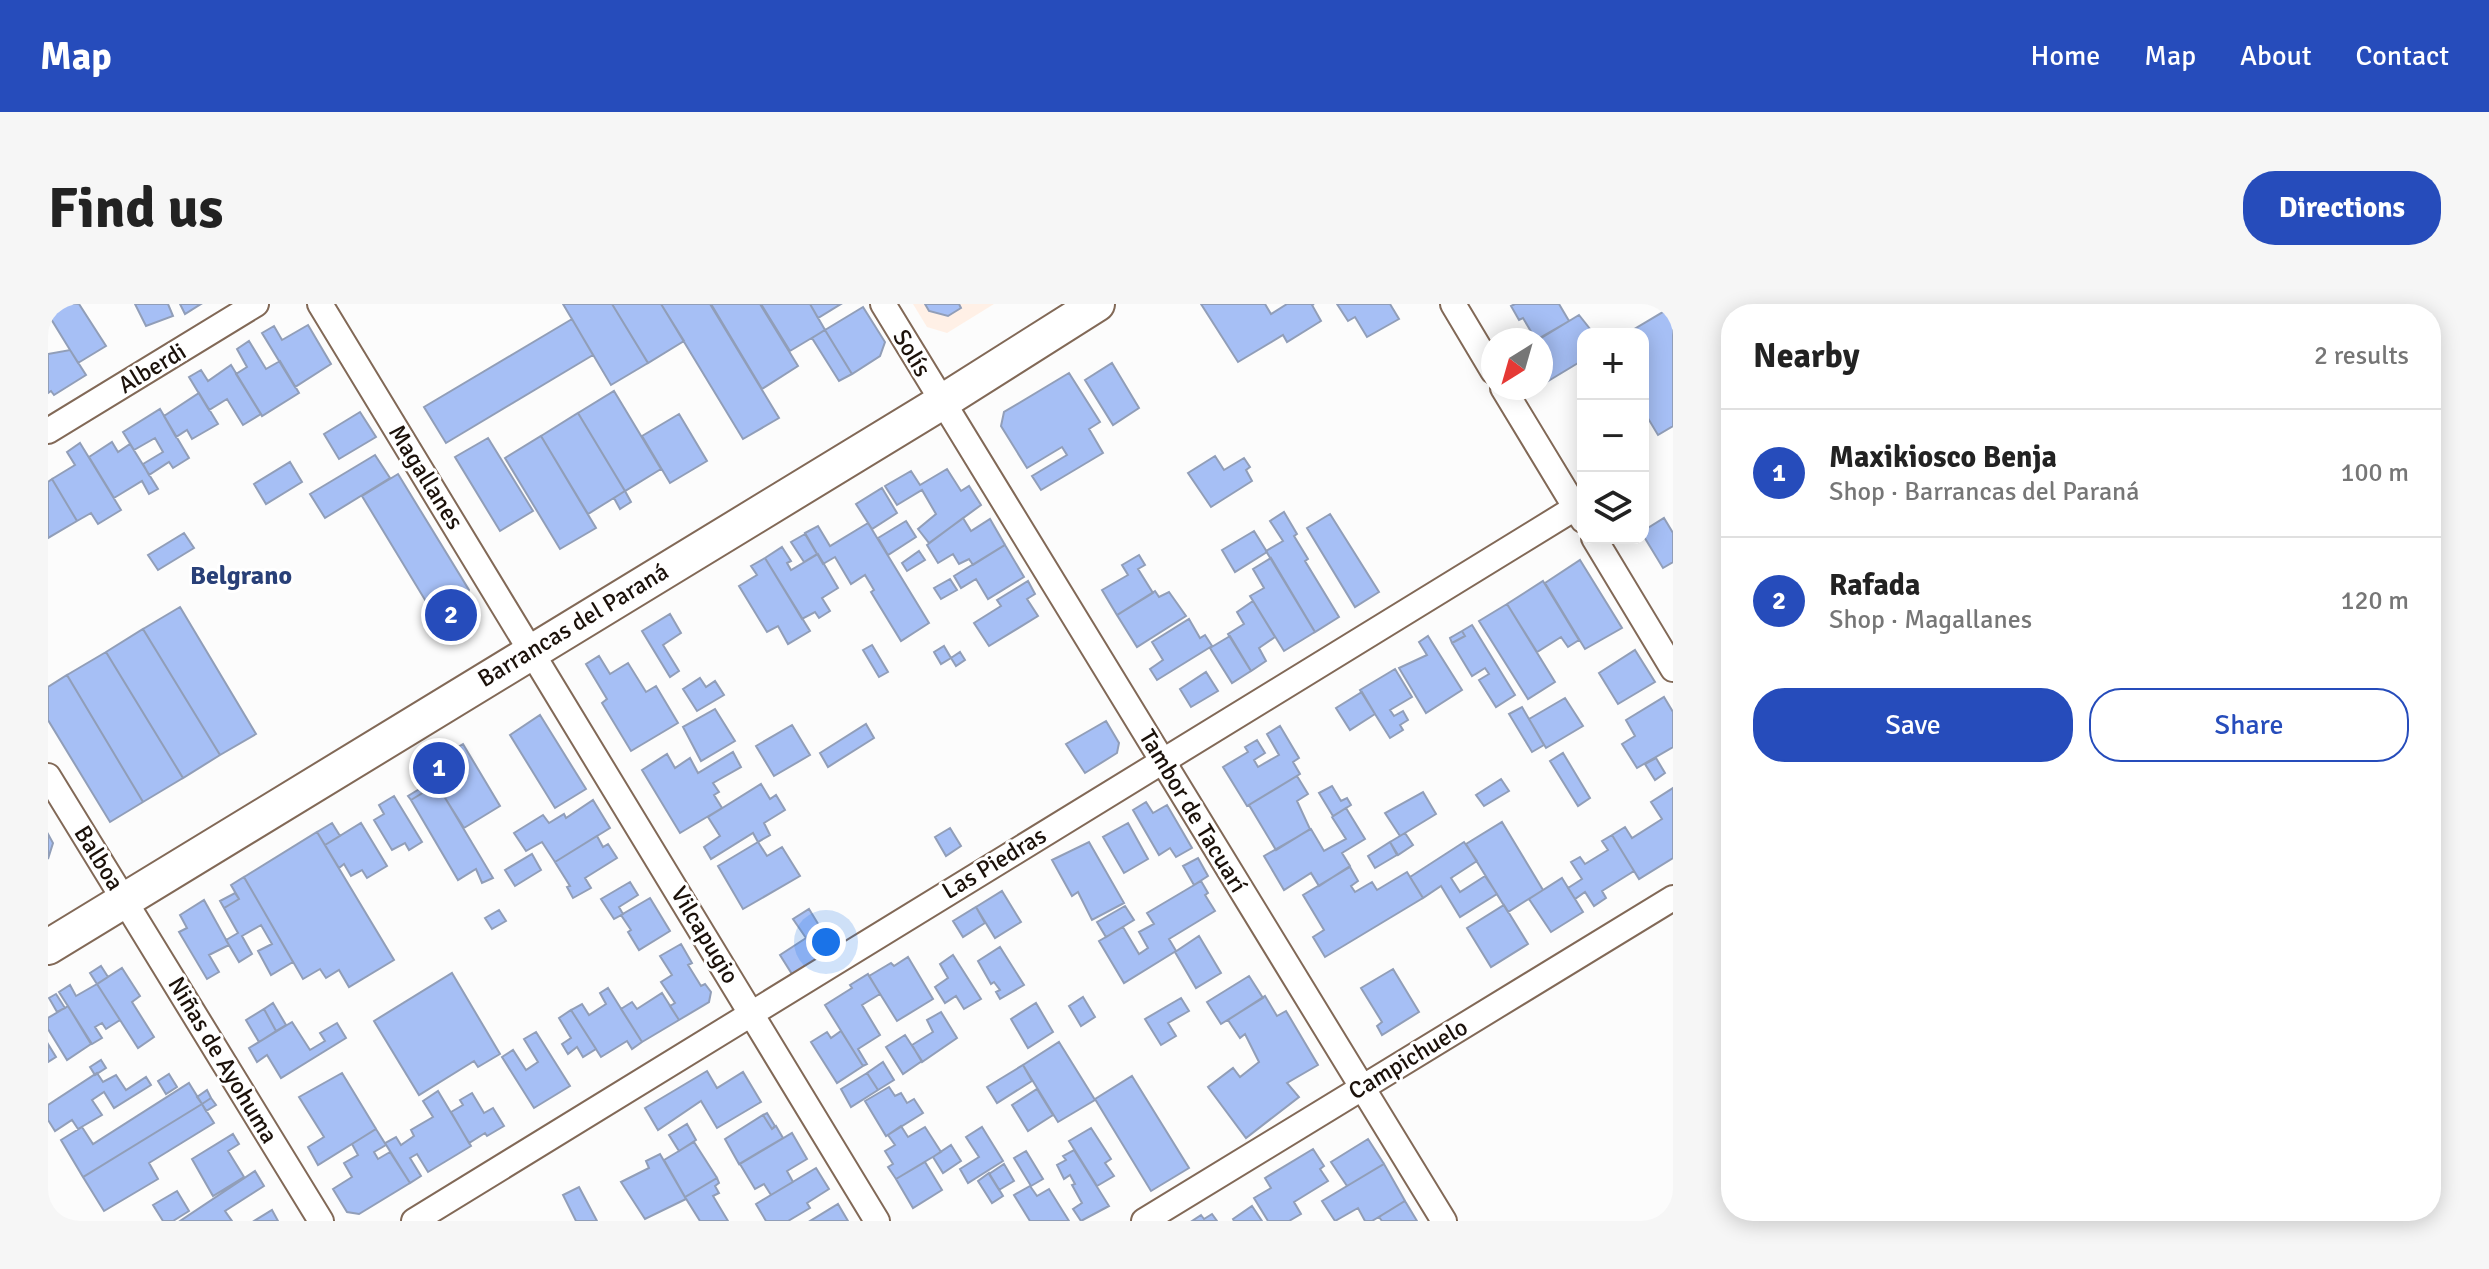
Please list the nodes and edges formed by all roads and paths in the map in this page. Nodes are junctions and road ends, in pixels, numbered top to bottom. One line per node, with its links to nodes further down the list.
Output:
1 (256, 304): 9 (street, Alberdi)
2 (320, 304): 13 (street, Magallanes)
3 (883, 304): 8 (street, Solís)
4 (1097, 304): 8 (main road, Barrancas del Paraná)
5 (1453, 304): 6 (street)
6 (1481, 351)
7 (1510, 400): 10 (street)
8 (942, 402): 13 (main road, Barrancas del Paraná); 15 (street, Tambor de Tacuarí)
9 (48, 431)
10 (1577, 511)
11 (1577, 515): 15 (street, Las Piedras)
12 (1598, 544): 14 (street)
13 (532, 650): 18 (main road, Barrancas del Paraná); 20 (street, Vilcapugio)
14 (1673, 669)
15 (1162, 761): 20 (street, Las Piedras); 21 (street, Tambor de Tacuarí)
16 (48, 776): 18 (street, Balboa)
17 (1673, 898): 21 (street, Campichuelo)
18 (125, 899): 19 (main road, Barrancas del Paraná); 22 (street, Niñas de Ayohuma)
19 (48, 947)
20 (751, 1012): 23 (street, Las Piedras); 24 (street, Vilcapugio)
21 (1362, 1088): 25 (street, Campichuelo); 26 (street, Tambor de Tacuarí)
22 (321, 1221)
23 (414, 1221)
24 (877, 1221)
25 (1144, 1221)
26 (1444, 1221)

